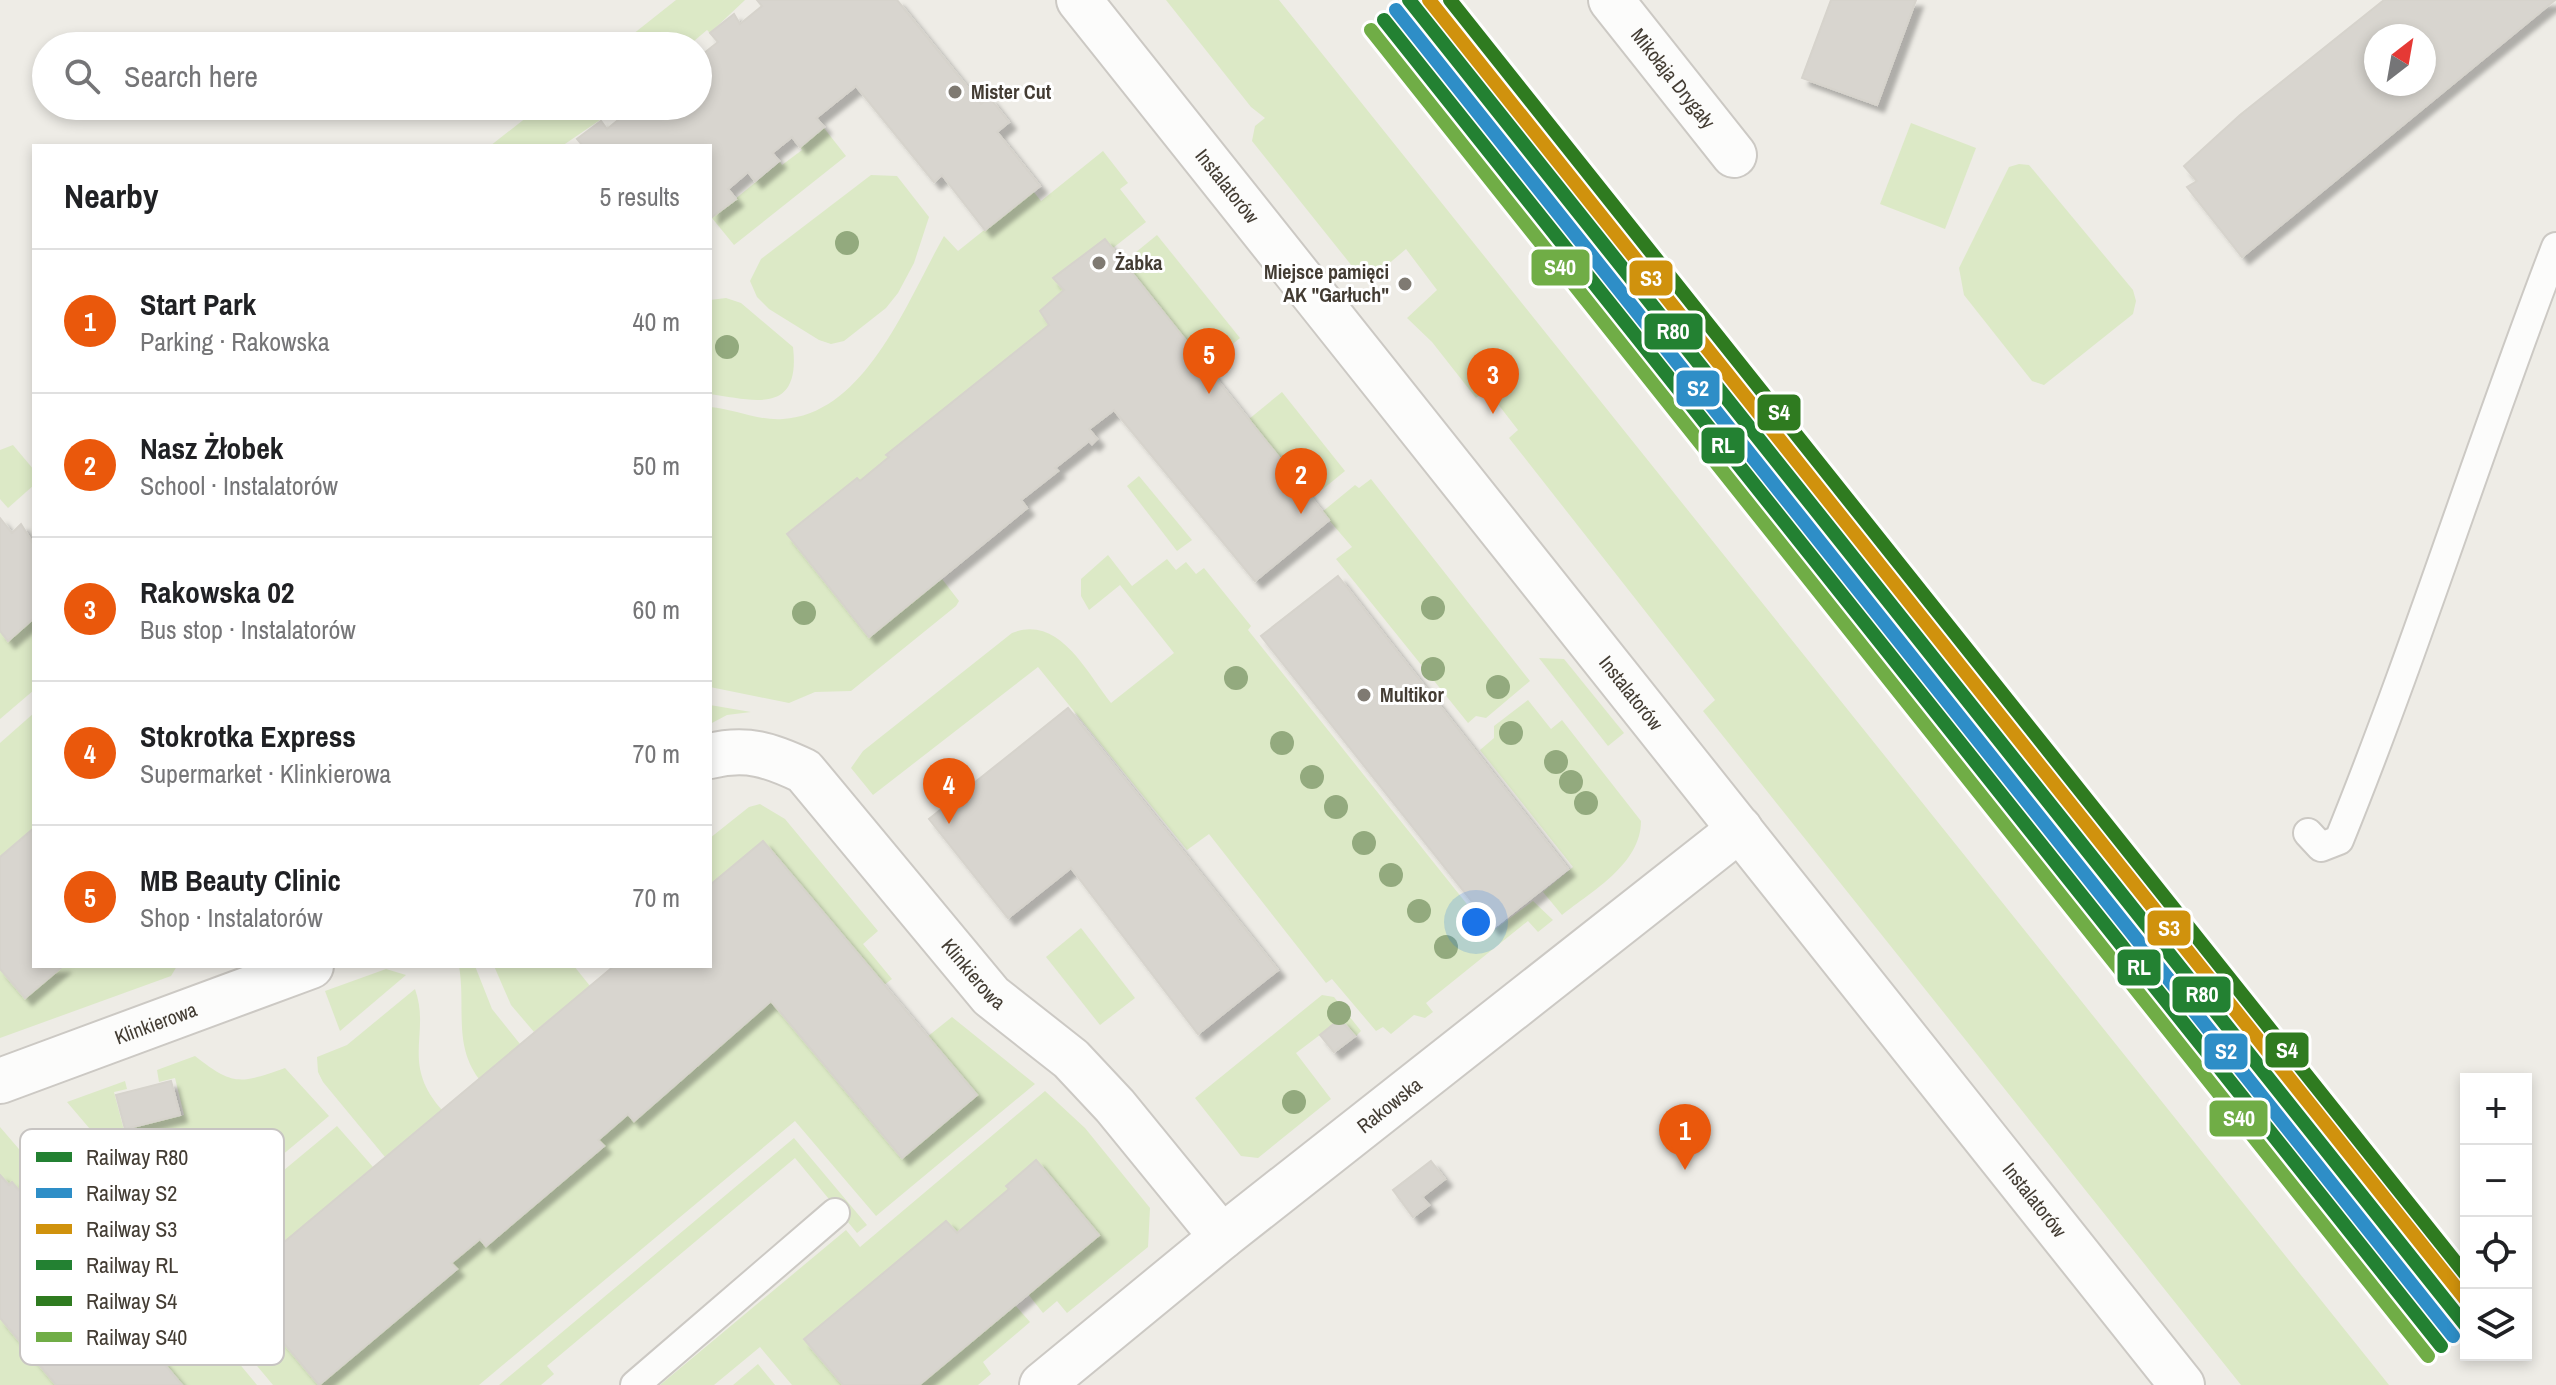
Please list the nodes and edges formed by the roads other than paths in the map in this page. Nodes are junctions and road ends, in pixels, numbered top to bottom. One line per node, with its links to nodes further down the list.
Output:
1 (1079, 0): 6 (street, Instalatorów)
2 (1611, 0): 3 (street, Mikołaja Drygały)
3 (1734, 155)
4 (2556, 247): 7 (lane)
5 (712, 756): 11 (street, Klinkierowa)
6 (1740, 829): 11 (street, Rakowska); 14 (street, Instalatorów)
7 (2308, 833)
8 (306, 968): 9 (street, Klinkierowa)
9 (0, 1081)
10 (835, 1213): 12 (lane)
11 (1222, 1237): 13 (street, Rakowska)
12 (635, 1385)
13 (1042, 1385)
14 (2182, 1385)

